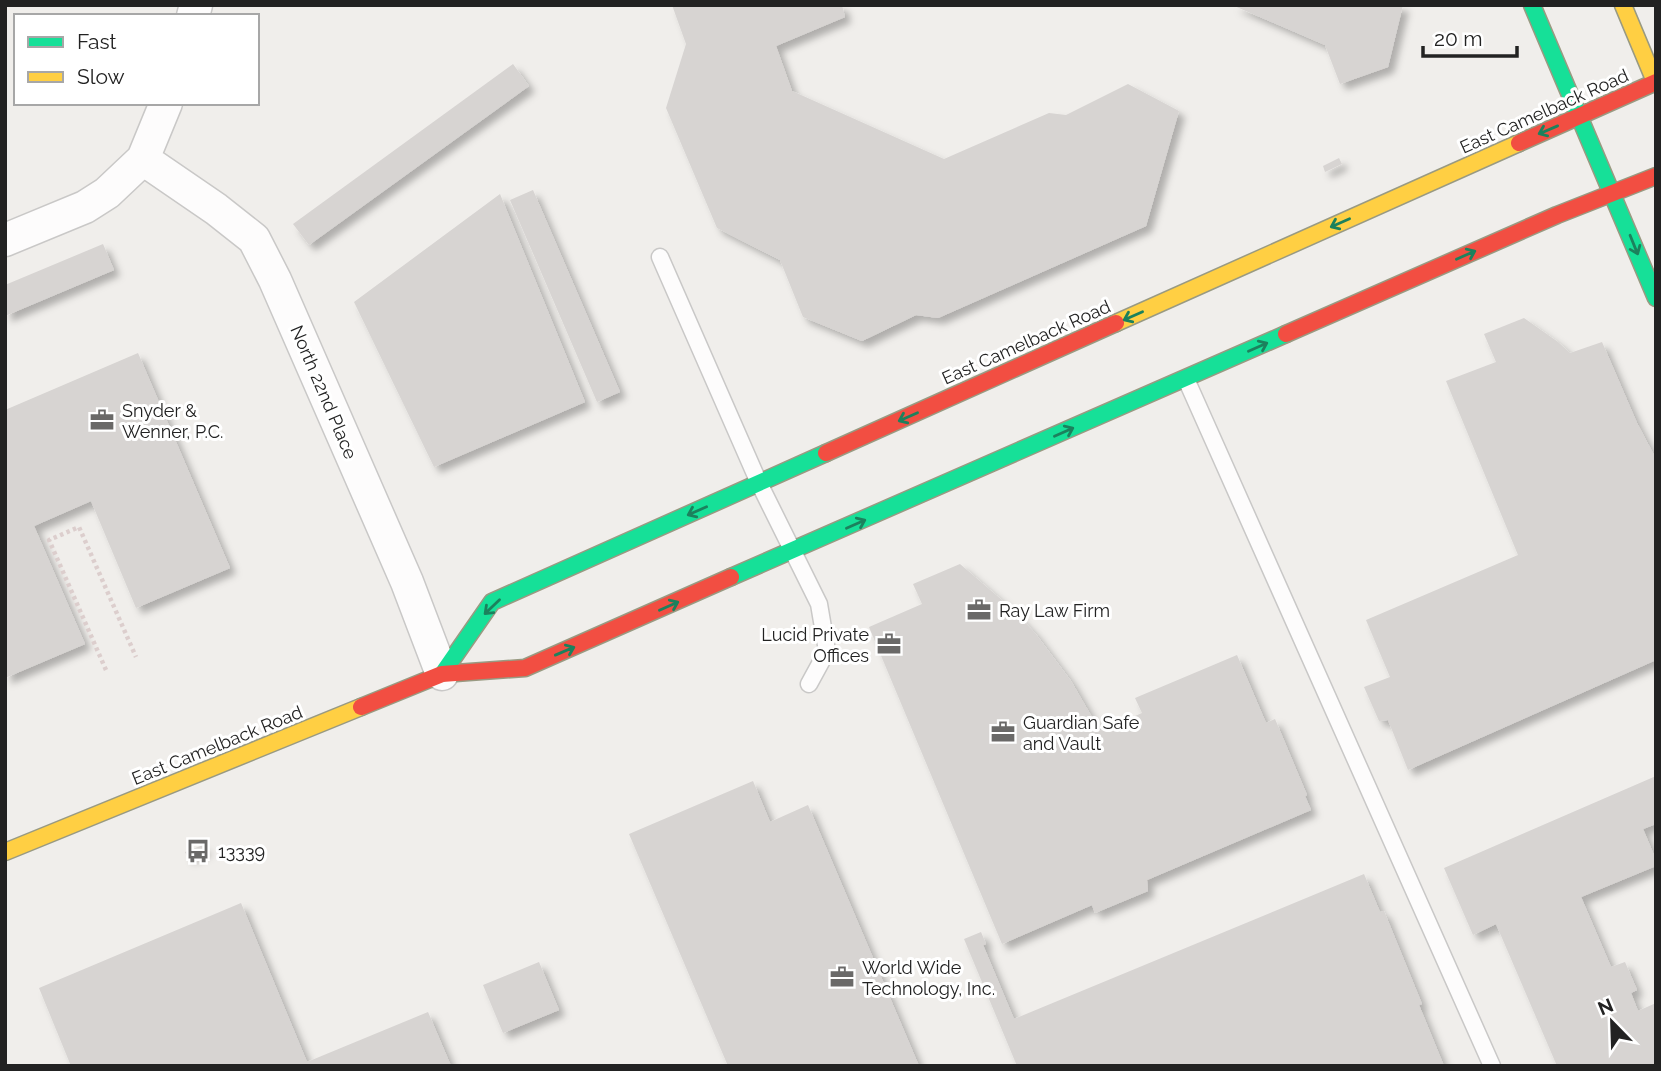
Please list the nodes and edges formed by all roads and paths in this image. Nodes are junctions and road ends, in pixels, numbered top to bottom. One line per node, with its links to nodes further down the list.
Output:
1 (1532, 5): 5 (main road)
2 (1623, 5): 3 (main road)
3 (1656, 83): 5 (main road, East Camelback Road)
4 (165, 105): 6 (street)
5 (1580, 116): 8 (main road); 13 (main road, East Camelback Road, one-way to 13)
6 (143, 159): 9 (street); 17 (street, North 22nd Place)
7 (1656, 176): 8 (main road, East Camelback Road)
8 (1612, 192): 11 (main road, one-way to 11); 12 (main road, East Camelback Road, one-way to 8)
9 (5, 240)
10 (660, 257): 13 (lane)
11 (1656, 298)
12 (1186, 379): 14 (main road, East Camelback Road, one-way to 12); 20 (lane)
13 (759, 483): 14 (lane); 17 (main road, East Camelback Road, one-way to 17)
14 (794, 552): 17 (main road, East Camelback Road, one-way to 14); 18 (lane)
15 (136, 657): 16 (path)
16 (106, 670)
17 (442, 674): 19 (main road, East Camelback Road)
18 (809, 684)
19 (5, 852)
20 (1492, 1066)

